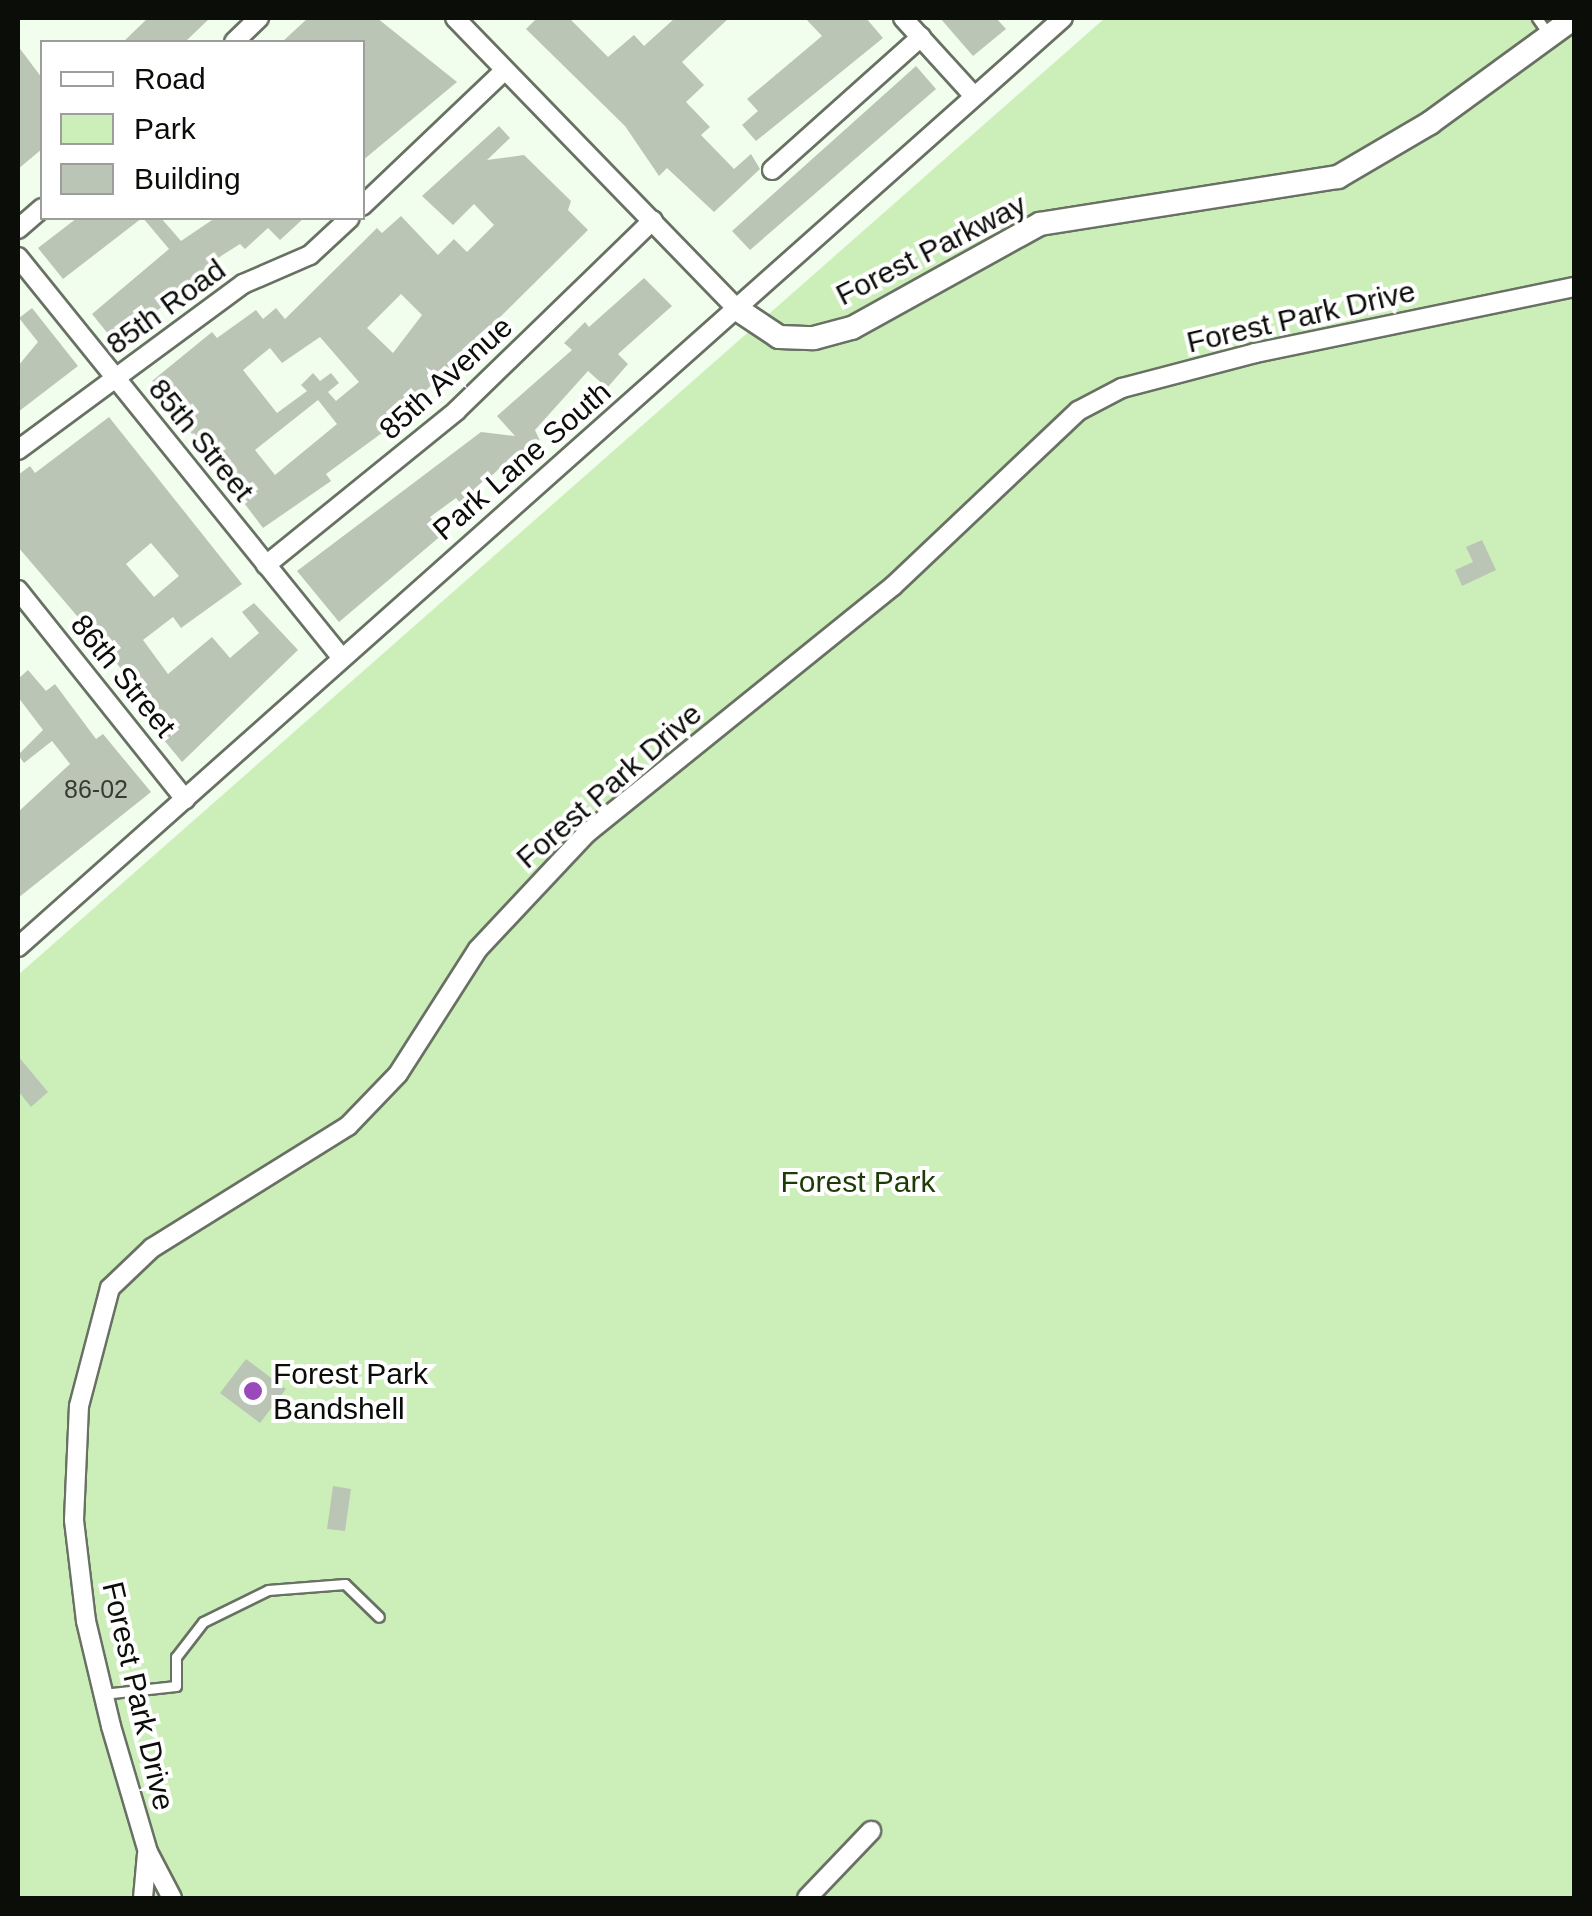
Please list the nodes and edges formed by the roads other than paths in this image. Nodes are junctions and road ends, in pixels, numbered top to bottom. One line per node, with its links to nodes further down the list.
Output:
1 (259, 18): 8 (street)
2 (455, 18): 9 (street, Forest Parkway)
3 (903, 18): 7 (street)
4 (1063, 18): 10 (street, Park Lane South)
5 (1574, 18): 6 (street, Forest Parkway)
6 (1543, 27): 19 (street, Forest Parkway)
7 (921, 37): 10 (street); 11 (street)
8 (236, 40)
9 (505, 70): 12 (street); 15 (street, Forest Parkway)
10 (974, 96): 19 (street, Park Lane South)
11 (772, 170)
12 (365, 203)
13 (40, 210): 16 (street)
14 (348, 220): 20 (street, 85th Road)
15 (652, 220): 19 (street, Forest Parkway); 22 (street, 85th Avenue)
16 (18, 229)
17 (18, 257): 20 (street, 85th Street)
18 (1574, 287): 28 (street, Forest Park Drive)
19 (737, 309): 24 (street, Park Lane South)
20 (116, 377): 21 (street, 85th Road); 22 (street, 85th Street)
21 (18, 450)
22 (266, 565): 24 (street, 85th Street)
23 (18, 590): 25 (street, 86th Street)
24 (341, 657): 25 (street, Park Lane South)
25 (185, 798): 26 (street, Park Lane South)
26 (18, 946)
27 (378, 1616): 28 (lane)
28 (104, 1694): 30 (street, Forest Park Drive)
29 (871, 1832): 33 (street)
30 (148, 1852): 31 (street, Forest Park Drive); 32 (street, Forest Park Drive)
31 (143, 1898)
32 (172, 1898)
33 (806, 1898)

